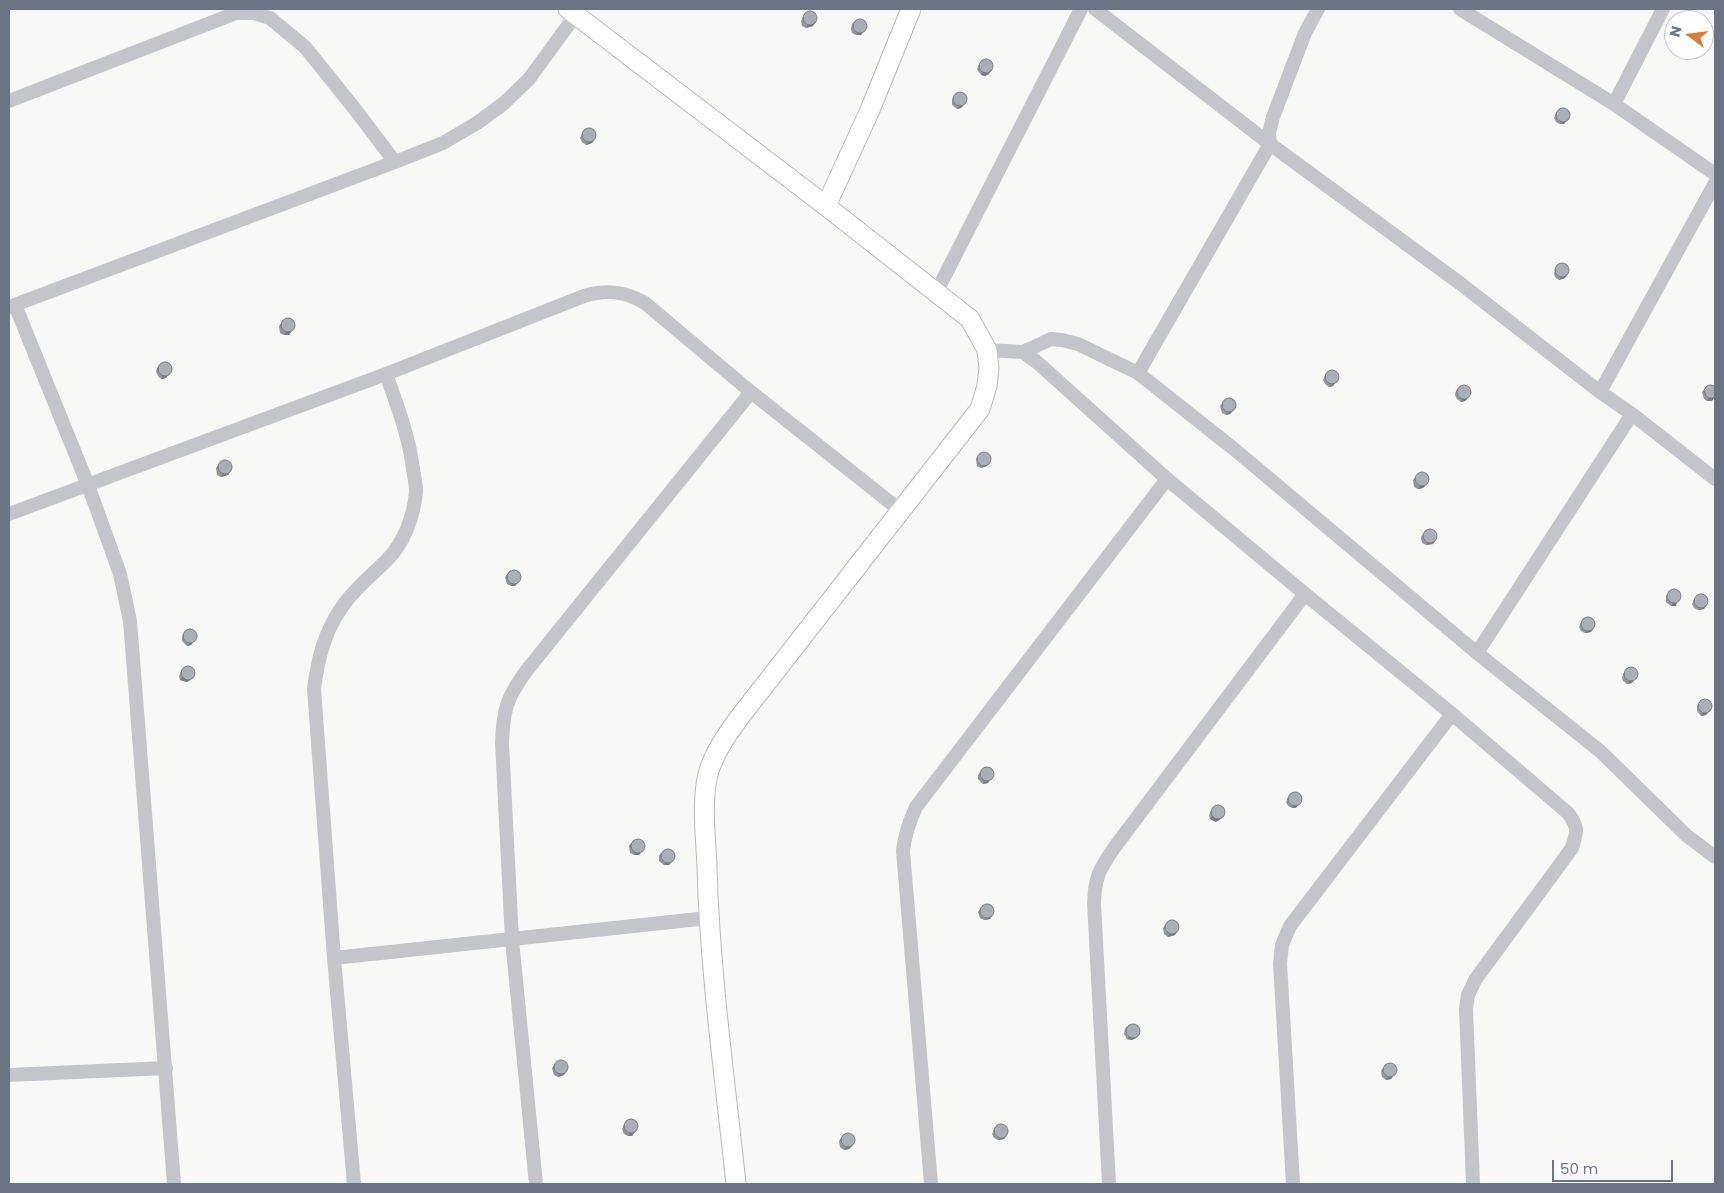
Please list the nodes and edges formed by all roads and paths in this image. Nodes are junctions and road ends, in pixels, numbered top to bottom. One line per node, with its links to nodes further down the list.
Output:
1 (912, 9): 14 (street)
2 (1081, 9): 15 (street)
3 (1095, 9): 10 (street)
4 (1318, 9): 10 (street)
5 (1460, 9): 9 (street)
6 (1663, 9): 9 (street)
7 (575, 11): 11 (street); 14 (street)
8 (9, 101): 11 (street)
9 (1614, 104): 12 (street)
10 (1270, 144): 19 (street); 22 (street)
11 (395, 162): 16 (street)
12 (1715, 174)
13 (1715, 183): 22 (street)
14 (826, 206): 15 (street)
15 (936, 293): 17 (street)
16 (12, 306): 26 (street)
17 (986, 350): 18 (street); 27 (street)
18 (1022, 352): 19 (street); 24 (street)
19 (1138, 373): 30 (street)
20 (386, 374): 21 (street); 26 (street); 35 (street)
21 (751, 392): 27 (street); 34 (street)
22 (1600, 392): 23 (street)
23 (1632, 414): 25 (street); 30 (street)
24 (1168, 479): 29 (street); 42 (street)
25 (1715, 479)
26 (88, 484): 28 (street); 36 (street)
27 (901, 511): 33 (street)
28 (9, 514)
29 (1305, 594): 31 (street); 43 (street)
30 (1478, 653): 32 (street)
31 (1452, 714): 44 (street); 45 (street)
32 (1715, 857)
33 (708, 918): 34 (street); 41 (street)
34 (512, 940): 35 (street); 40 (street)
35 (334, 958): 39 (street)
36 (166, 1068): 37 (street); 38 (street)
37 (9, 1076)
38 (174, 1184)
39 (354, 1184)
40 (536, 1184)
41 (736, 1184)
42 (931, 1184)
43 (1109, 1184)
44 (1293, 1184)
45 (1473, 1184)

